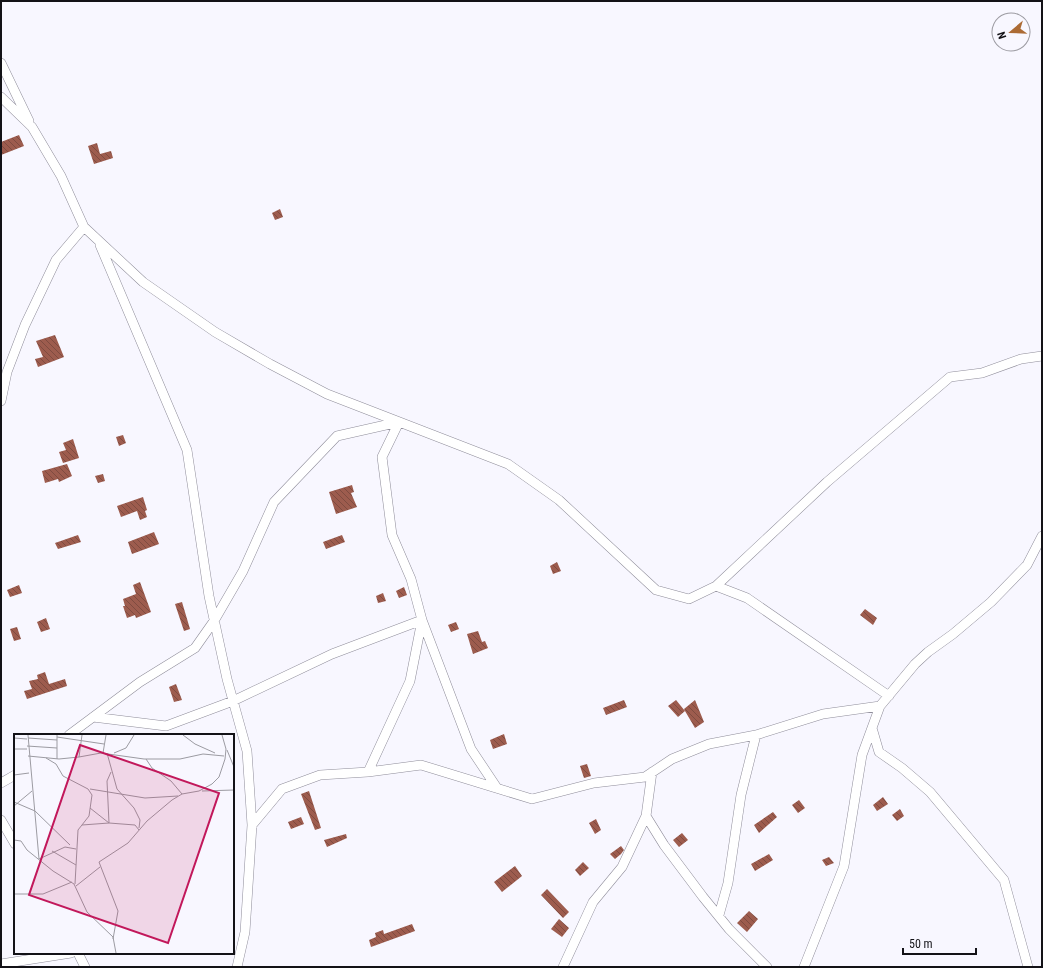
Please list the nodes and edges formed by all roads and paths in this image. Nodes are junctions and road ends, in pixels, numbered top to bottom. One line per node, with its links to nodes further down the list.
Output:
1 (1, 63): 3 (street)
2 (1, 97): 3 (street)
3 (32, 127): 4 (street)
4 (84, 227): 5 (street); 7 (street)
5 (98, 241): 8 (street); 12 (street)
6 (1042, 356): 10 (street)
7 (1, 401)
8 (399, 422): 10 (street); 11 (street); 12 (street)
9 (1042, 536): 13 (street)
10 (716, 586): 13 (street)
11 (422, 620): 14 (street); 20 (street); 24 (street)
12 (214, 621): 14 (street); 16 (street)
13 (889, 696): 15 (street)
14 (233, 702): 16 (street); 27 (street)
15 (880, 706): 17 (street); 19 (street)
16 (92, 717): 18 (street)
17 (872, 728): 37 (street); 38 (street)
18 (70, 734)
19 (756, 735): 21 (street); 29 (street)
20 (368, 772): 24 (street); 27 (street)
21 (652, 772): 24 (street); 25 (street)
22 (14, 776): 23 (street)
23 (1, 783)
24 (497, 788)
25 (646, 816): 29 (street); 35 (street)
26 (1, 820): 28 (street)
27 (252, 825): 34 (street)
28 (14, 842)
29 (719, 915): 36 (street)
30 (65, 954): 32 (street)
31 (78, 954): 33 (street)
32 (1, 964)
33 (84, 967)
34 (237, 967)
35 (563, 967)
36 (767, 967)
37 (804, 967)
38 (1028, 967)

